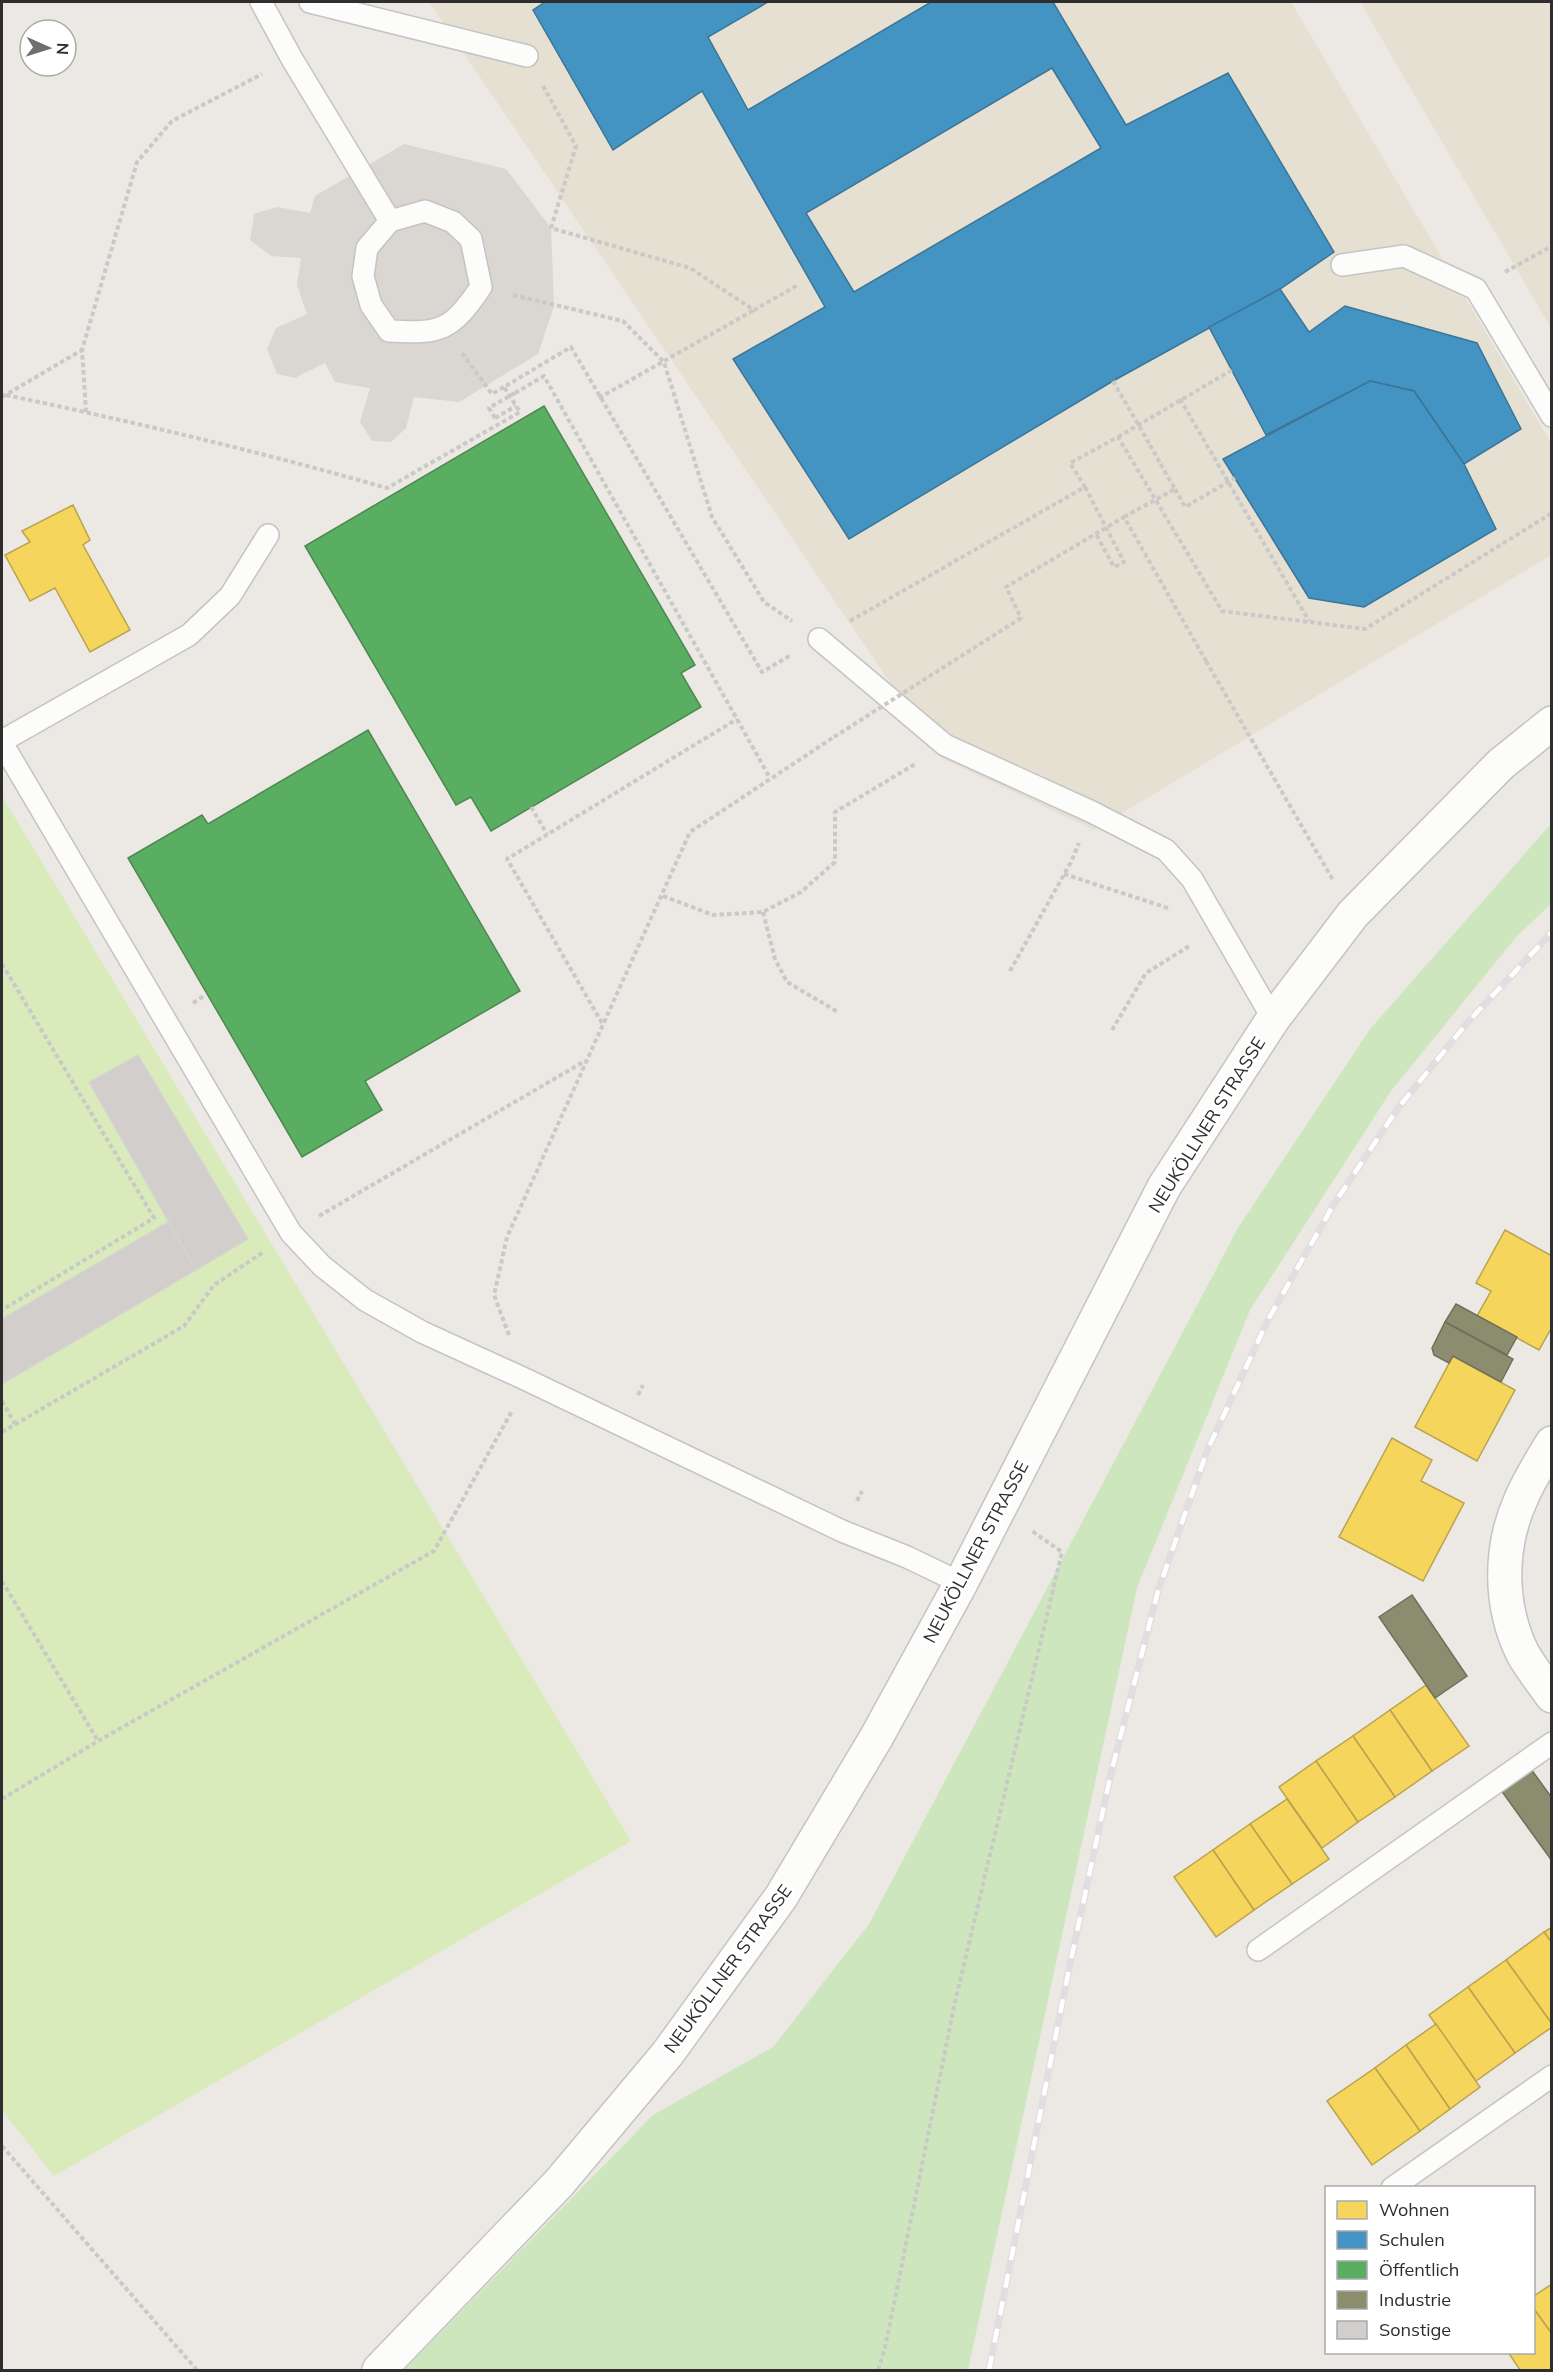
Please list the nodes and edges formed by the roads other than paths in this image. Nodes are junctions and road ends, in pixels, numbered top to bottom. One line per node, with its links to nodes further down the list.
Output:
1 (261, 2): 4 (lane)
2 (310, 2): 3 (lane)
3 (527, 56)
4 (390, 221): 4 (lane)
5 (1342, 264): 6 (lane)
6 (1551, 416)
7 (268, 535): 10 (lane)
8 (819, 639): 11 (lane)
9 (1551, 723): 11 (street, NEUKÖLLNER STRASSE)
10 (2, 742): 13 (lane)
11 (1273, 1019): 13 (street, NEUKÖLLNER STRASSE)
12 (1551, 1443): 14 (street)
13 (961, 1583): 19 (street, NEUKÖLLNER STRASSE)
14 (1551, 1696)
15 (1551, 1743): 16 (lane)
16 (1258, 1950)
17 (1551, 2076): 18 (lane)
18 (1393, 2186)
19 (379, 2370)

